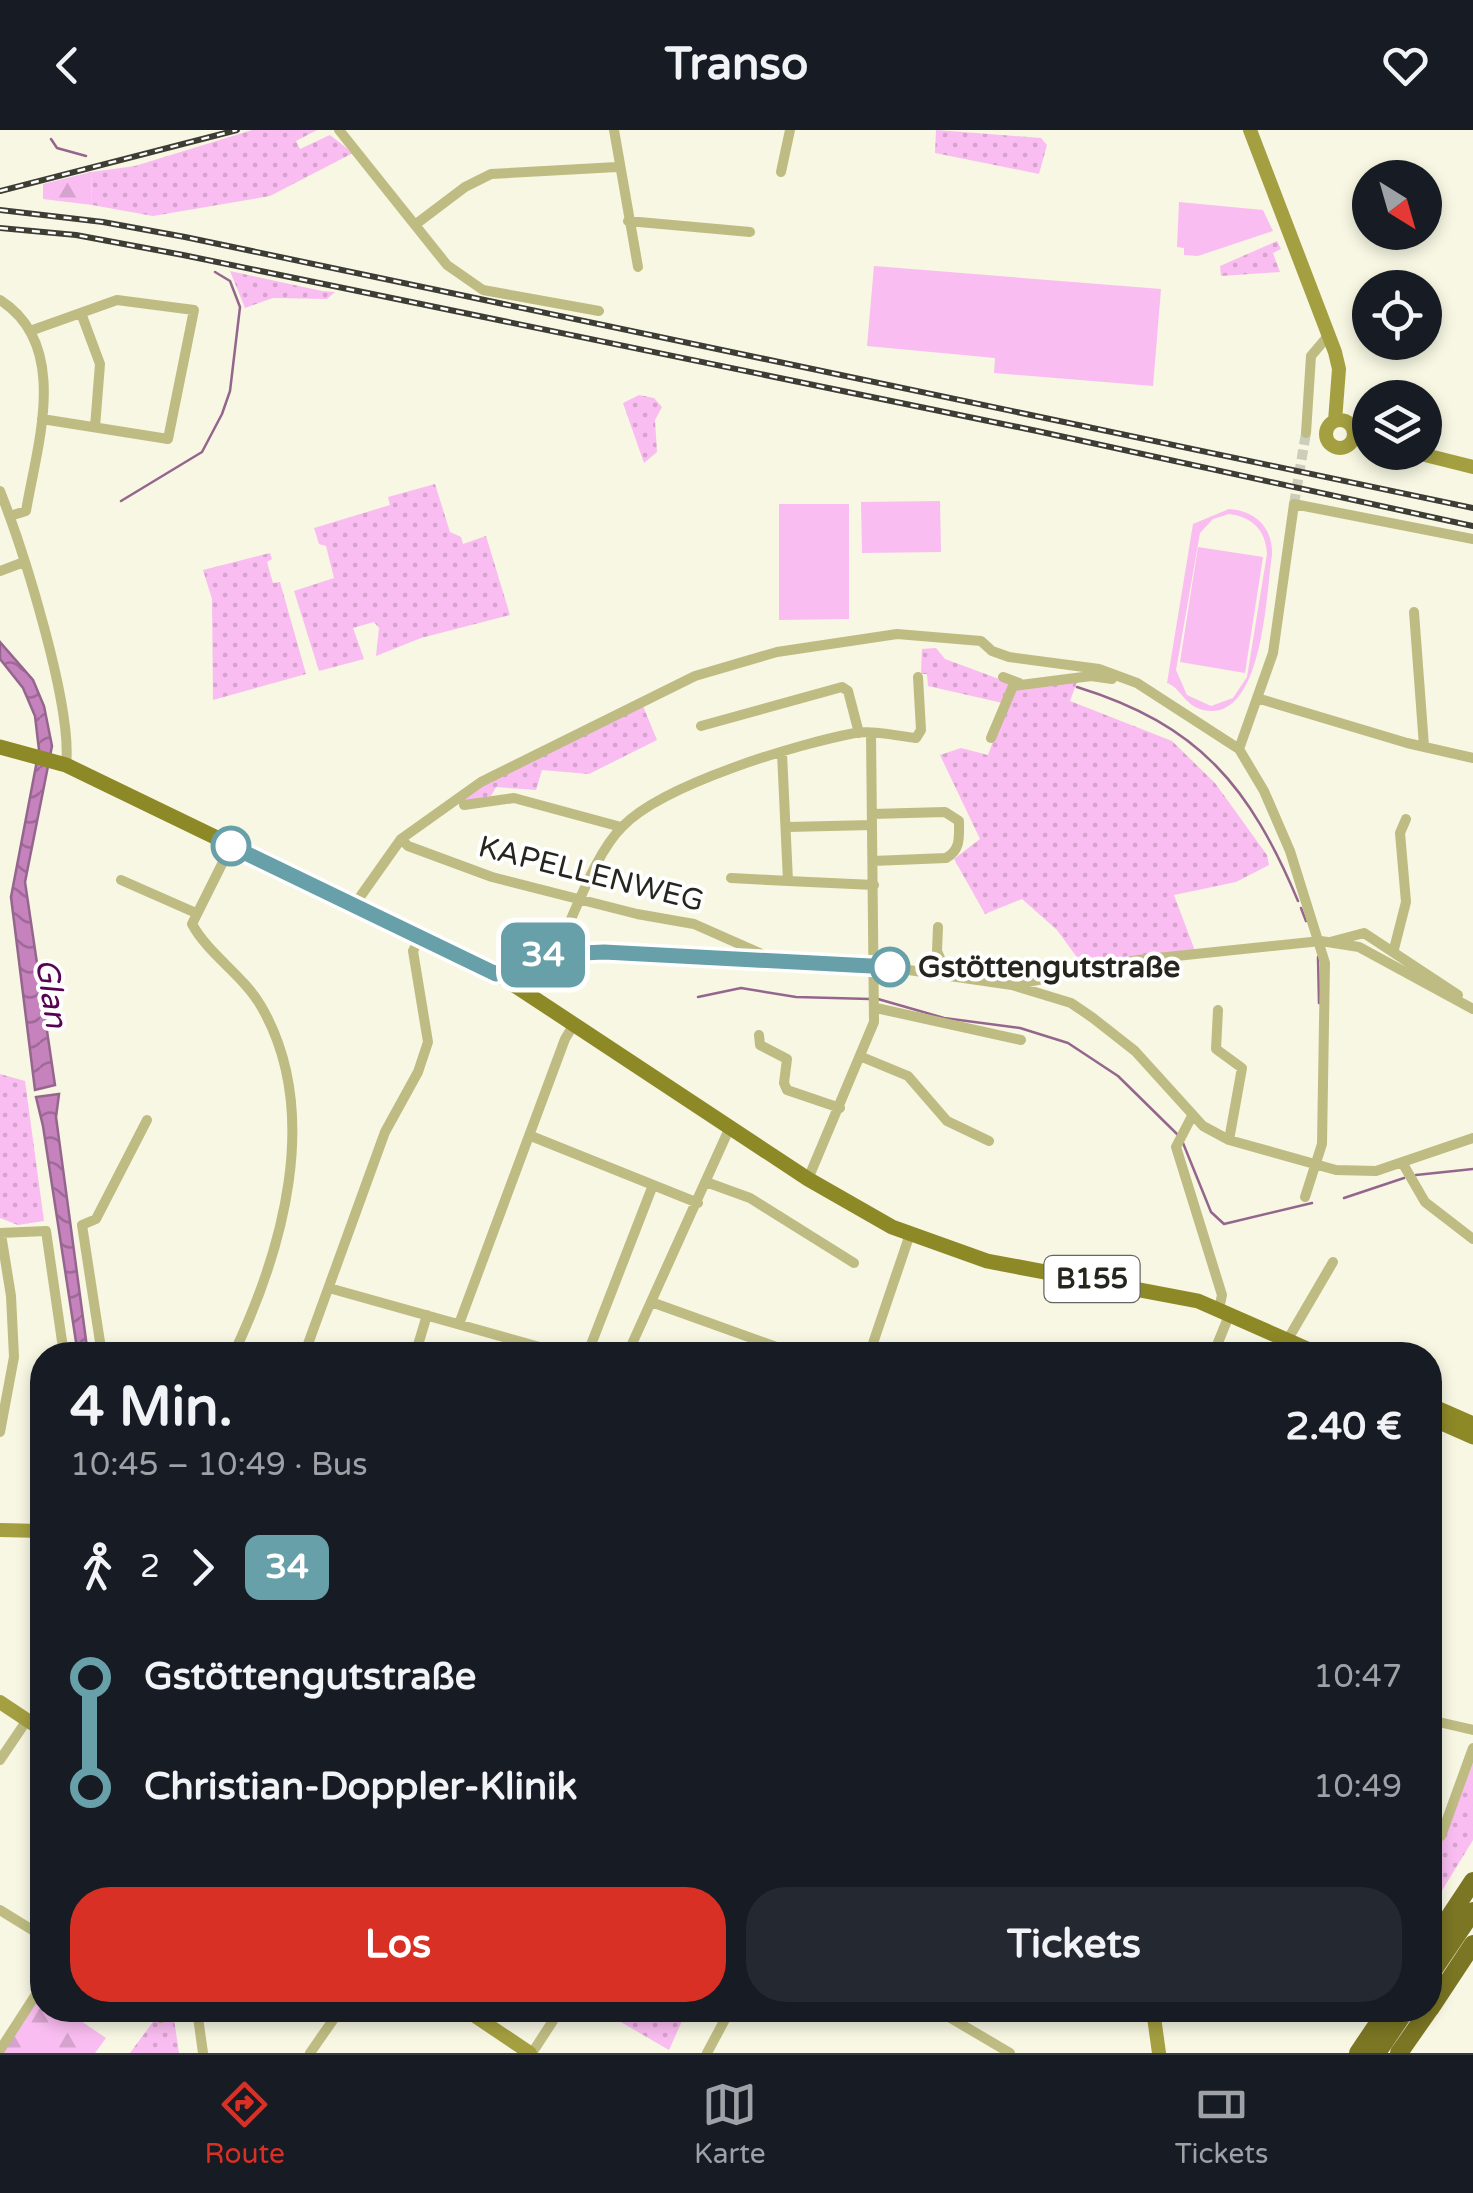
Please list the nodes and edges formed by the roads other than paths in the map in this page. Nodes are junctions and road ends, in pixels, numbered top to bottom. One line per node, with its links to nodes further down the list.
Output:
1 (339, 130): 8 (street)
2 (614, 130): 5 (street)
3 (790, 130): 6 (street)
4 (1250, 130): 10 (street)
5 (617, 167): 7 (street); 8 (street)
6 (781, 172)
7 (628, 221): 9 (street); 11 (street)
8 (416, 224): 13 (street)
9 (750, 232)
10 (1298, 252): 16 (street); 19 (street)
11 (638, 266)
12 (0, 300): 15 (street)
13 (599, 310)
14 (80, 313): 15 (street); 18 (street); 18 (street)
15 (30, 330): 17 (street)
16 (1328, 336): 19 (street); 22 (street)
17 (42, 419): 18 (street); 28 (street)
18 (95, 427)
19 (1347, 429): 20 (street); 21 (street)
20 (1352, 430)
21 (1352, 432)
22 (1306, 434)
23 (1442, 451): 24 (street)
24 (1473, 459)
25 (1442, 460): 26 (street)
26 (1473, 468)
27 (0, 491): 28 (street)
28 (10, 516): 30 (street)
29 (1473, 540): 37 (street)
30 (24, 562): 31 (street); 46 (street)
31 (0, 571)
32 (1414, 612): 42 (street)
33 (918, 677): 39 (street)
34 (1003, 677): 35 (street)
35 (1019, 683): 36 (street); 40 (street)
36 (1137, 683): 43 (street); 52 (street)
37 (1260, 699): 42 (street); 43 (street)
38 (701, 726): 39 (street)
39 (864, 733): 44 (street); 48 (street)
40 (991, 738)
41 (0, 746): 46 (main road, B155)
42 (1424, 746): 45 (street)
43 (1239, 749): 64 (street)
44 (782, 753): 50 (street); 51 (street)
45 (1473, 758)
46 (61, 763): 53 (main road, B155)
47 (464, 805): 51 (street)
48 (872, 819): 50 (street); 54 (street); 54 (street)
49 (1406, 819): 65 (street)
50 (787, 826): 57 (street)
51 (621, 827): 59 (street)
52 (401, 838): 59 (street, KAPELLENWEG); 60 (street)
53 (231, 846): 60 (main road, B155); 61 (street)
54 (873, 862): 58 (street)
55 (731, 878): 57 (street)
56 (121, 880): 61 (street)
57 (788, 881): 58 (street)
58 (874, 885): 68 (street)
59 (582, 901): 66 (street); 67 (street, KAPELLENWEG)
60 (355, 904): 63 (main road, B155)
61 (196, 913): 106 (street)
62 (938, 928): 70 (street)
63 (421, 935): 69 (main road, B155); 99 (street)
64 (1325, 942): 65 (street); 71 (street); 73 (street); 87 (street)
65 (1394, 950): 73 (street)
66 (555, 954): 67 (street); 69 (street)
67 (769, 958): 68 (street)
68 (874, 966): 70 (street); 72 (street)
69 (496, 974): 75 (main road, B155)
70 (947, 974): 71 (street)
71 (1012, 985): 80 (street)
72 (876, 1002): 77 (street); 78 (street)
73 (1469, 1005)
74 (1218, 1010): 85 (street)
75 (574, 1024): 82 (main road, B155); 83 (street)
76 (759, 1035): 79 (street)
77 (1021, 1040)
78 (862, 1057): 79 (street); 86 (street)
79 (841, 1106): 89 (street)
80 (1192, 1116): 85 (street); 101 (street)
81 (147, 1120): 105 (street)
82 (730, 1127): 89 (main road, B155); 90 (street)
83 (531, 1136): 91 (street); 103 (street)
84 (1473, 1138): 88 (street)
85 (1229, 1140): 87 (street)
86 (989, 1141)
87 (1318, 1165): 88 (street); 92 (street)
88 (1405, 1172): 96 (street)
89 (808, 1179): 95 (main road, B155)
90 (706, 1182): 93 (street); 97 (street)
91 (653, 1186): 93 (street); 110 (street)
92 (1305, 1197)
93 (698, 1203): 100 (street)
94 (1, 1234): 104 (street); 120 (street)
95 (910, 1234): 101 (main road, B155); 113 (street)
96 (1473, 1239)
97 (854, 1262)
98 (1333, 1262): 116 (street)
99 (329, 1288): 102 (street); 107 (street)
100 (654, 1303): 111 (street); 112 (street)
101 (1224, 1311): 114 (street); 115 (main road, B155)
102 (427, 1315): 103 (street); 108 (street)
103 (458, 1324): 109 (street)
104 (62, 1342)
105 (100, 1342)
106 (238, 1342)
107 (309, 1342)
108 (419, 1342)
109 (509, 1342)
110 (592, 1342)
111 (634, 1342)
112 (762, 1342)
113 (873, 1342)
114 (1216, 1342)
115 (1284, 1342)
116 (1294, 1342)
117 (1442, 1410): 119 (main road)
118 (1442, 1423): 121 (main road)
119 (1473, 1424)
120 (0, 1432)
121 (1473, 1437)
122 (0, 1530): 123 (street)
123 (30, 1531)
124 (0, 1702): 125 (street)
125 (30, 1719)
126 (1442, 1723): 128 (street)
127 (30, 1728): 130 (street)
128 (1473, 1730)
129 (1473, 1748): 131 (street)
130 (0, 1760)
131 (1442, 1836)
132 (1473, 1880): 135 (highway)
133 (0, 1910): 136 (street)
134 (1473, 1911): 138 (highway)
135 (1442, 1928)
136 (30, 1929)
137 (1473, 1944): 139 (highway)
138 (1442, 1956)
139 (1442, 1992)
140 (30, 2001): 151 (street)
141 (199, 2022): 153 (street)
142 (332, 2022): 154 (street)
143 (484, 2022): 155 (street)
144 (552, 2022): 155 (street)
145 (724, 2022): 156 (street)
146 (957, 2022): 157 (street)
147 (1155, 2022): 158 (street)
148 (1379, 2022): 159 (highway)
149 (1398, 2022): 160 (highway)
150 (1421, 2022): 161 (highway)
151 (5, 2033): 152 (street)
152 (0, 2050)
153 (203, 2053)
154 (310, 2053)
155 (531, 2053)
156 (707, 2053)
157 (1010, 2053)
158 (1159, 2053)
159 (1358, 2053)
160 (1376, 2053)
161 (1399, 2053)

